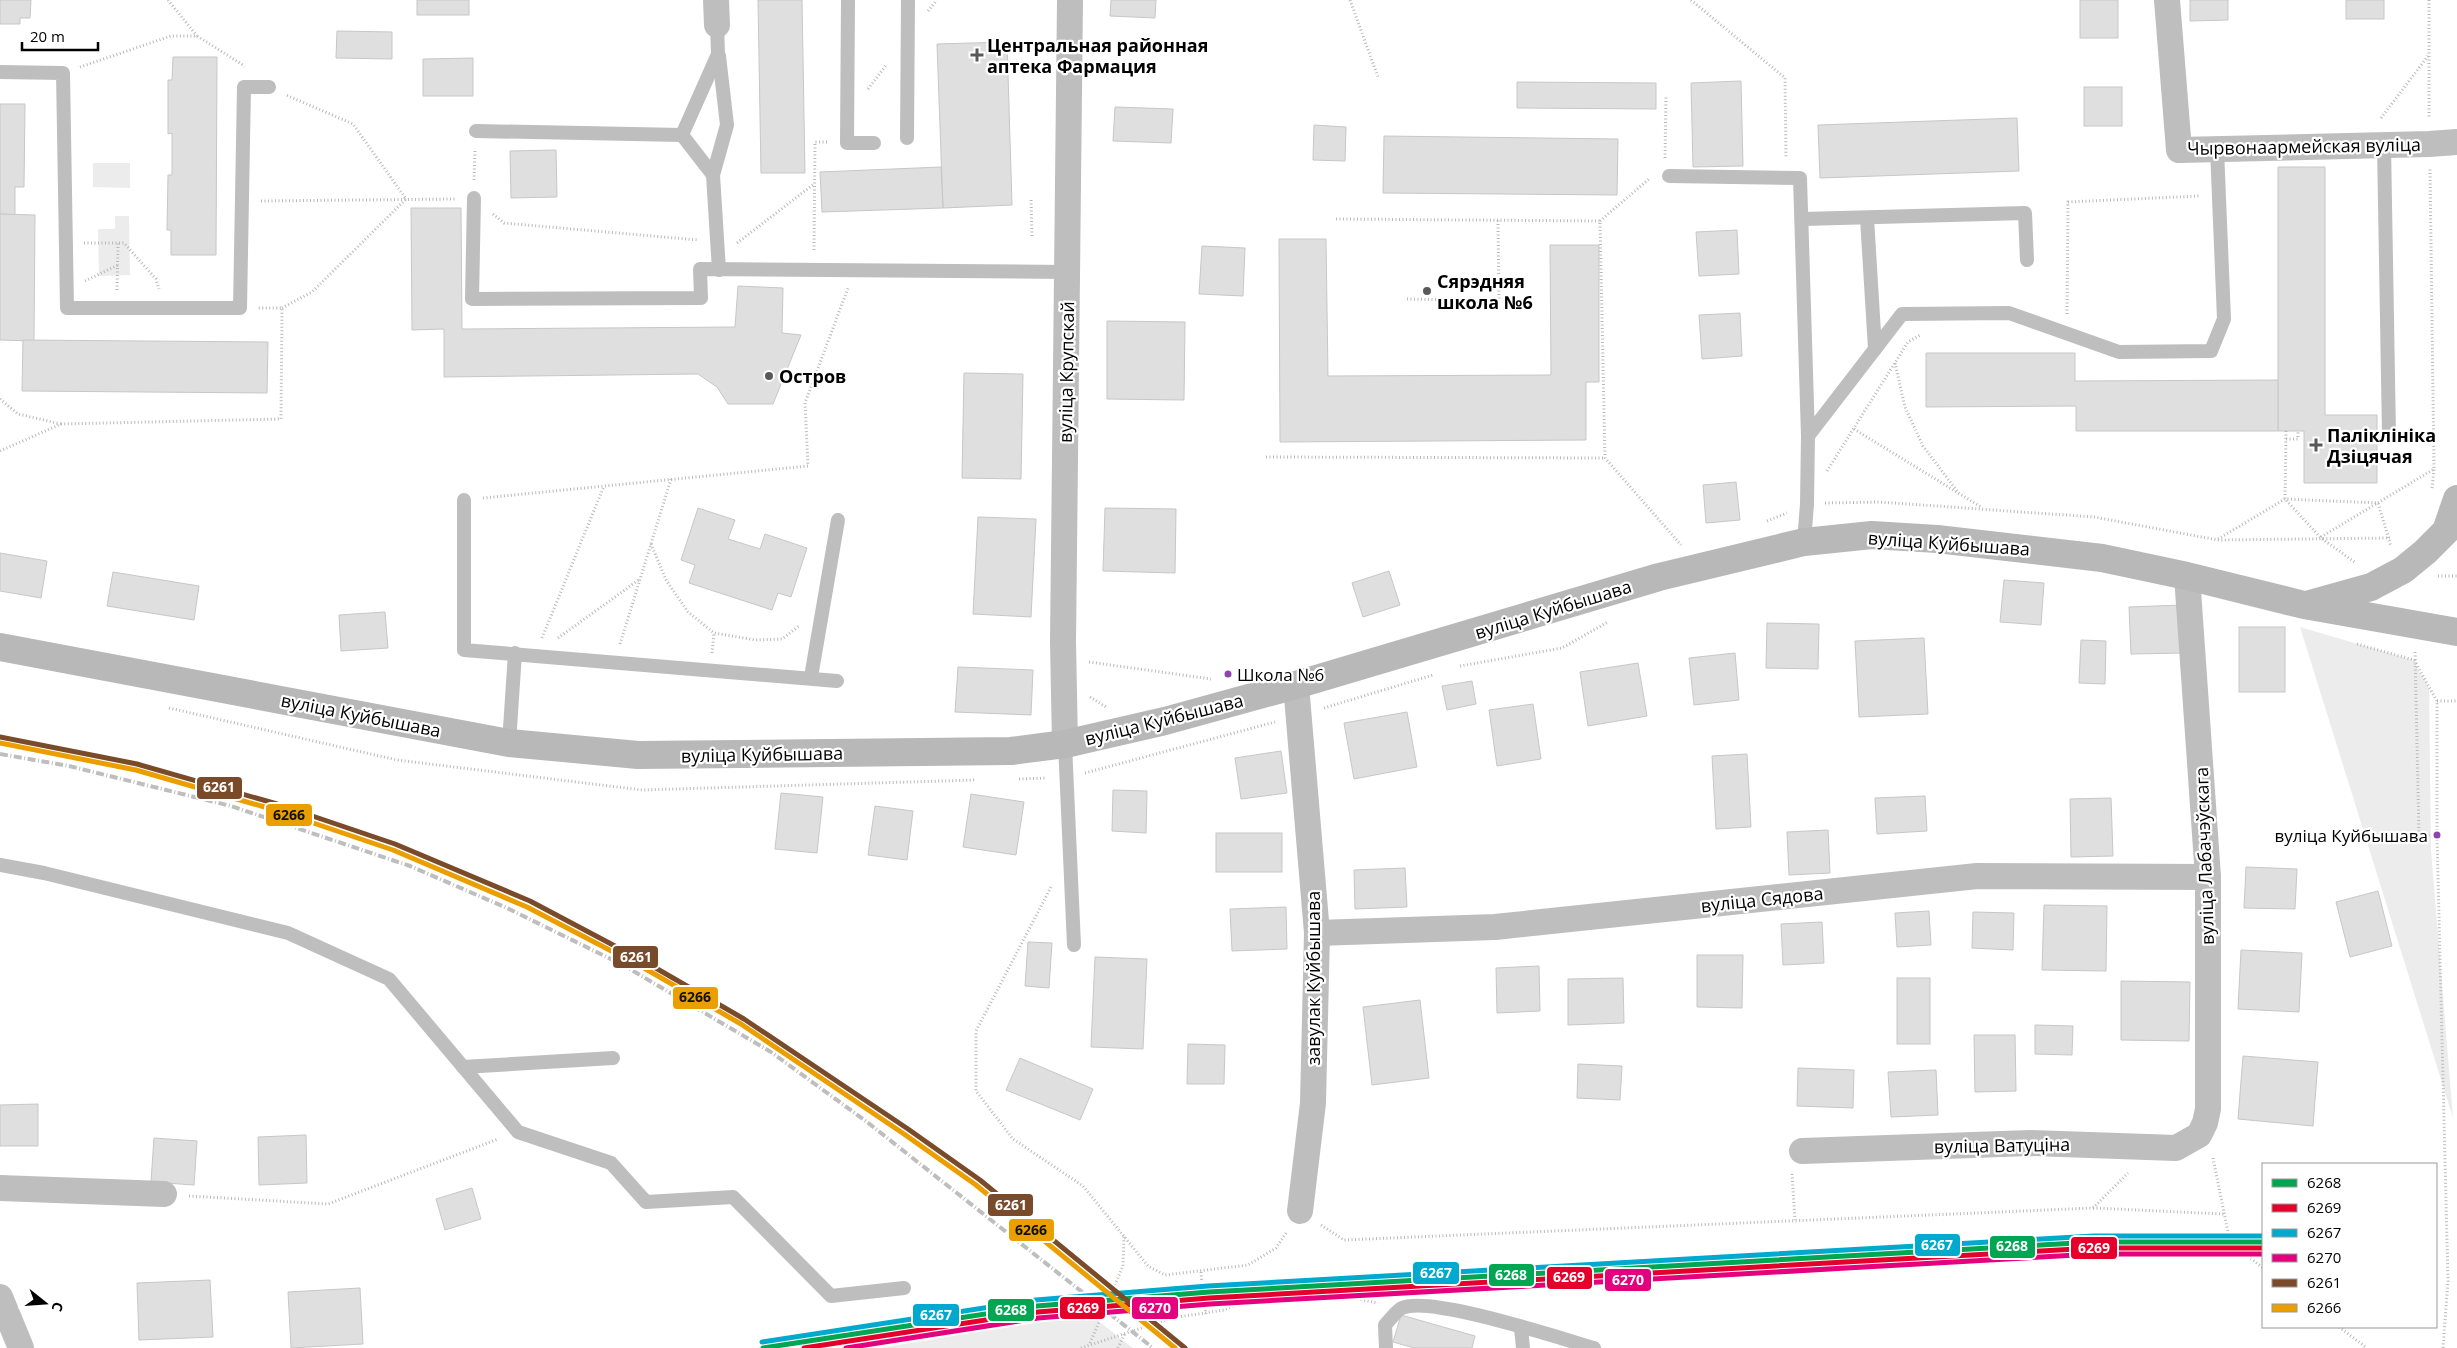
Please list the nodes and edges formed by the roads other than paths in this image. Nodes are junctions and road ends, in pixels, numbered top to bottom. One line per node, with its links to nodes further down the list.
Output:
1 (848, 0): 13 (lane)
2 (908, 0): 11 (lane)
3 (1070, 0): 23 (street, вуліца Крупскай)
4 (2167, 0): 15 (street, Чырвонаармейская вуліца)
5 (716, 12): 6 (lane)
6 (718, 54): 10 (lane); 17 (lane)
7 (0, 72): 8 (lane)
8 (269, 87)
9 (476, 132): 10 (lane)
10 (682, 135): 17 (lane)
11 (907, 138)
12 (2457, 142): 14 (street, Чырвонаармейская вуліца)
13 (874, 144)
14 (2371, 146): 15 (street, Чырвонаармейская вуліца); 25 (lane)
15 (2217, 149): 24 (lane)
16 (1667, 171): 20 (lane)
17 (713, 175): 22 (lane)
18 (474, 198): 22 (lane)
19 (1867, 218): 20 (lane); 21 (lane); 24 (lane)
20 (1803, 219): 26 (lane)
21 (2027, 260)
22 (719, 270): 23 (lane)
23 (1067, 272): 40 (street, вуліца Крупскай)
24 (1875, 349): 26 (lane)
25 (2389, 435)
26 (1808, 436): 30 (lane)
27 (2457, 499): 32 (main road)
28 (464, 500): 35 (lane)
29 (838, 520): 36 (lane)
30 (1804, 542): 31 (main road, вуліца Куйбышава); 38 (main road, вуліца Куйбышава)
31 (2187, 576): 32 (main road, вуліца Куйбышава); 42 (street, вуліца Лабачэўскага)
32 (2304, 606): 33 (main road, вуліца Куйбышава)
33 (2457, 632)
34 (0, 648): 39 (main road, вуліца Куйбышава)
35 (515, 653): 36 (lane); 39 (lane)
36 (811, 677): 37 (lane)
37 (837, 681)
38 (1296, 685): 40 (main road, вуліца Куйбышава); 43 (street, завулак Куйбышава)
39 (509, 743): 40 (main road, вуліца Куйбышава)
40 (1065, 744): 44 (lane)
41 (0, 864): 46 (lane)
42 (2208, 877): 43 (street, вуліца Сядова); 47 (street, вуліца Лабачэўскага)
43 (1317, 934): 51 (street, завулак Куйбышава)
44 (1074, 946)
45 (613, 1058): 46 (lane)
46 (463, 1067): 52 (lane)
47 (2202, 1129): 48 (street, вуліца Ватуціна)
48 (1802, 1151)
49 (0, 1188): 50 (street)
50 (164, 1194)
51 (1300, 1211)
52 (904, 1288)
53 (0, 1297): 55 (street)
54 (1522, 1328): 56 (lane); 57 (lane); 58 (lane)
55 (21, 1348)
56 (1386, 1348)
57 (1523, 1348)
58 (1594, 1348)

